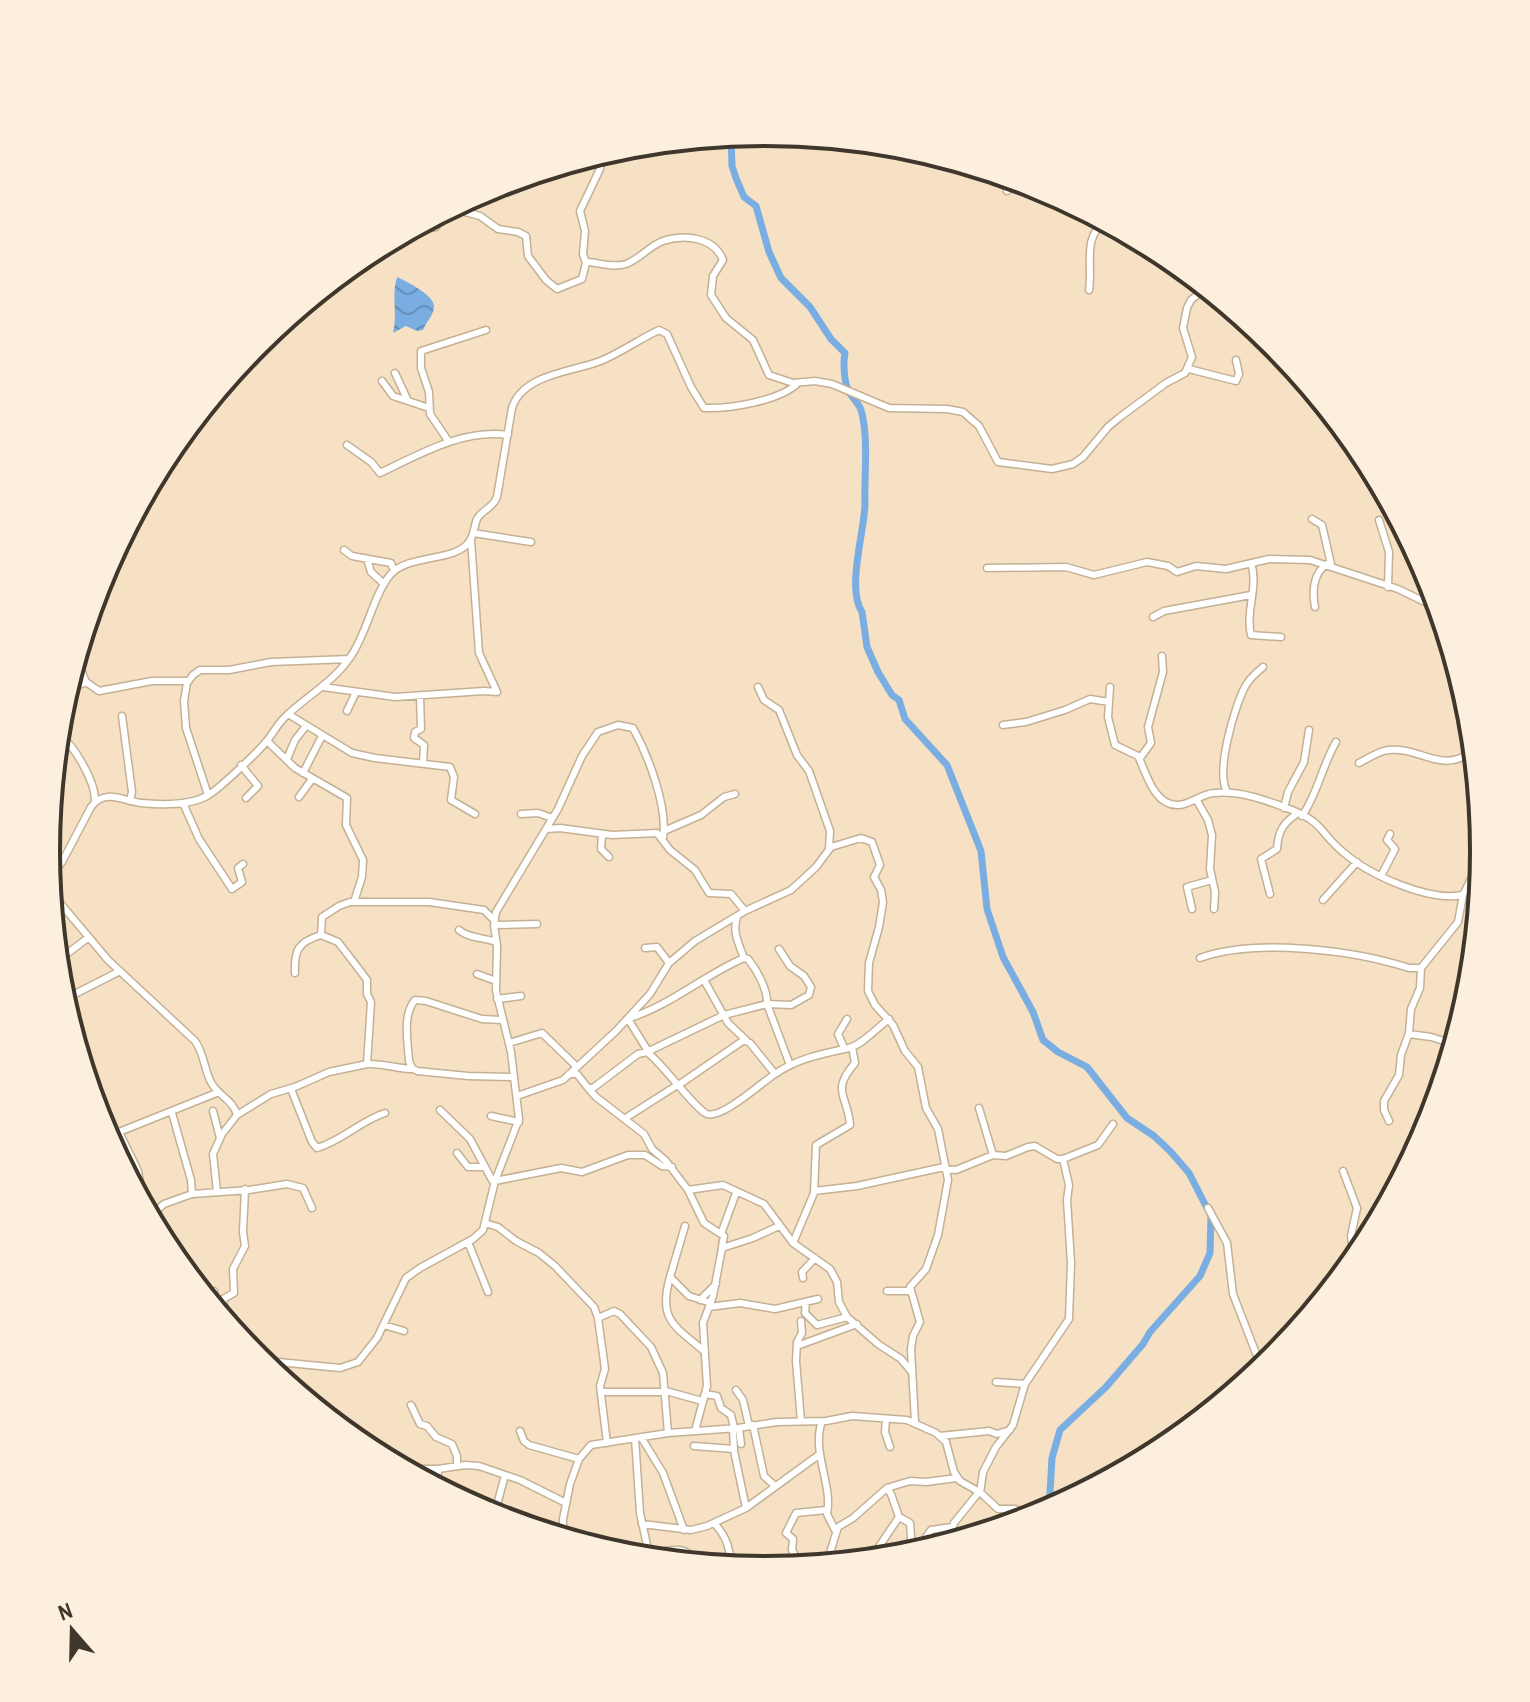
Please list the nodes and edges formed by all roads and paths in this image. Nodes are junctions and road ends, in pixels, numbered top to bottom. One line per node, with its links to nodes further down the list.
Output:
1 (600, 166): 4 (street)
2 (467, 213): 4 (street)
3 (1096, 229): 5 (street)
4 (586, 263): 12 (street)
5 (1089, 290)
6 (1197, 295): 9 (street)
7 (486, 330): 14 (street)
8 (1236, 360): 9 (street)
9 (1189, 369): 12 (street)
10 (395, 373): 13 (street)
11 (382, 381): 13 (street)
12 (798, 383): 16 (street)
13 (408, 401): 14 (street)
14 (429, 408): 18 (street)
15 (462, 429): 17 (street)
16 (508, 435): 17 (street); 22 (street)
17 (463, 438): 18 (street)
18 (449, 442): 19 (street)
19 (347, 445)
20 (1312, 519): 27 (street)
21 (1379, 520): 31 (street)
22 (472, 537): 23 (street); 29 (street); 48 (street)
23 (531, 542)
24 (344, 550): 25 (street)
25 (367, 559): 29 (street); 30 (street)
26 (1251, 563): 27 (street); 28 (street); 32 (street)
27 (1329, 564): 31 (street); 34 (street)
28 (987, 568)
29 (394, 571): 30 (street)
30 (384, 584): 38 (street)
31 (1388, 587): 33 (street)
32 (1251, 595): 35 (street); 36 (street)
33 (1424, 602)
34 (1315, 607)
35 (1153, 617)
36 (1281, 637)
37 (1162, 656): 61 (street)
38 (349, 659): 41 (street); 44 (street)
39 (1263, 667): 68 (street)
40 (83, 674): 42 (street)
41 (188, 681): 42 (street); 70 (street)
42 (86, 682): 43 (street)
43 (80, 684)
44 (323, 687): 47 (street); 51 (street)
45 (758, 687): 86 (street)
46 (1110, 687): 49 (street)
47 (356, 692): 48 (street); 50 (street)
48 (420, 696): 63 (street)
49 (1109, 702): 53 (street); 61 (street)
50 (347, 711)
51 (288, 714): 54 (street); 57 (street)
52 (122, 716): 74 (street)
53 (1003, 725)
54 (306, 726): 56 (street); 62 (street)
55 (1309, 730): 77 (street)
56 (322, 736): 63 (street); 66 (street)
57 (267, 741): 62 (street); 65 (street)
58 (1336, 742): 80 (street)
59 (69, 744): 75 (street)
60 (1464, 757): 64 (street)
61 (1140, 758): 73 (street)
62 (287, 759): 66 (street)
63 (423, 763): 78 (street)
64 (1359, 763)
65 (241, 765): 70 (street); 72 (street)
66 (303, 773): 67 (street)
67 (312, 779): 71 (street); 97 (street)
68 (1228, 793): 73 (street); 77 (street)
69 (735, 794): 84 (street)
70 (208, 795): 76 (street)
71 (299, 797)
72 (246, 798)
73 (1196, 799): 92 (street)
74 (130, 801): 75 (street); 76 (street)
75 (95, 802): 88 (street)
76 (183, 803): 90 (street)
77 (1284, 808): 80 (street)
78 (475, 814)
79 (521, 814): 81 (street)
80 (1300, 814): 89 (street); 94 (street)
81 (552, 818): 82 (street); 84 (street)
82 (546, 829): 83 (street); 103 (street)
83 (602, 834): 84 (street); 87 (street)
84 (663, 834): 101 (street)
85 (1390, 834): 91 (street)
86 (829, 849): 101 (street); 127 (street)
87 (609, 857)
88 (62, 862)
89 (1357, 862): 91 (street); 96 (street)
90 (243, 864)
91 (1381, 876): 95 (street)
92 (1212, 880): 98 (street); 99 (street)
93 (1469, 884): 95 (street)
94 (1270, 894)
95 (1463, 895): 115 (street)
96 (1323, 900)
97 (354, 902): 103 (street); 106 (street)
98 (1192, 909)
99 (1214, 909)
100 (63, 910): 107 (street)
101 (745, 911): 102 (street)
102 (737, 917): 112 (street); 114 (street)
103 (494, 922): 104 (street); 108 (street)
104 (537, 924)
105 (459, 930): 108 (street)
106 (321, 935): 117 (street); 136 (street)
107 (89, 937): 111 (street); 116 (street)
108 (496, 942): 120 (street)
109 (645, 948): 114 (street)
110 (779, 949): 124 (street)
111 (68, 953)
112 (744, 958): 119 (street); 124 (street)
113 (1200, 958): 115 (street)
114 (669, 963): 129 (street)
115 (1421, 968): 130 (street)
116 (120, 971): 121 (street); 146 (street)
117 (295, 973)
118 (477, 974): 120 (street)
119 (704, 980): 125 (street); 129 (street)
120 (496, 981): 123 (street)
121 (75, 994)
122 (521, 996): 123 (street)
123 (497, 999): 128 (street)
124 (767, 1004): 125 (street); 137 (street)
125 (724, 1015): 131 (street); 135 (street)
126 (847, 1019): 134 (street)
127 (889, 1019): 134 (street); 165 (street)
128 (501, 1020): 133 (street); 139 (street)
129 (626, 1020): 135 (street); 138 (street)
130 (1409, 1034): 132 (street); 156 (street)
131 (746, 1040): 141 (street); 143 (street)
132 (1444, 1041)
133 (509, 1043): 138 (street); 142 (street)
134 (848, 1047): 137 (street); 171 (street)
135 (647, 1052): 143 (street); 144 (street)
136 (367, 1064): 139 (street); 145 (street)
137 (790, 1065): 141 (street)
138 (577, 1067): 140 (street)
139 (413, 1069): 142 (street)
140 (569, 1074): 144 (street); 147 (street)
141 (775, 1074): 143 (street)
142 (513, 1077): 147 (street)
143 (680, 1084): 155 (street)
144 (588, 1088): 155 (street)
145 (291, 1089): 152 (street); 153 (street)
146 (219, 1092): 151 (street); 153 (street)
147 (517, 1096): 157 (street)
148 (979, 1108): 161 (street)
149 (440, 1110): 163 (street)
150 (213, 1111): 159 (street)
151 (172, 1113): 167 (street); 174 (street)
152 (385, 1113)
153 (237, 1115): 159 (street)
154 (491, 1116): 157 (street)
155 (624, 1119): 164 (street)
156 (1389, 1121)
157 (519, 1122): 168 (street)
158 (1113, 1124): 162 (street)
159 (220, 1138): 172 (street)
160 (457, 1153): 163 (street)
161 (993, 1155): 162 (street); 165 (street)
162 (1063, 1159): 209 (street)
163 (485, 1167): 168 (street)
164 (672, 1167): 168 (street); 170 (street)
165 (945, 1168): 171 (street); 190 (street)
166 (1343, 1171): 183 (street)
167 (138, 1173)
168 (494, 1180): 178 (street)
169 (245, 1189): 172 (street); 175 (street); 194 (street)
170 (688, 1190): 173 (street); 181 (street)
171 (814, 1191): 184 (street)
172 (217, 1192): 174 (street)
173 (736, 1193): 180 (street); 181 (street)
174 (192, 1194): 177 (street)
175 (312, 1208)
176 (1208, 1208): 205 (street)
177 (158, 1209)
178 (485, 1223): 182 (street); 198 (street)
179 (685, 1226): 186 (street)
180 (779, 1226): 181 (street); 184 (street)
181 (725, 1239): 188 (street)
182 (468, 1242): 191 (street); 201 (street)
183 (1352, 1242)
184 (793, 1243): 185 (street)
185 (815, 1258): 187 (street); 197 (street)
186 (670, 1277): 193 (street); 204 (street)
187 (803, 1278)
188 (716, 1284): 193 (street); 196 (street)
189 (887, 1291): 190 (street)
190 (910, 1291): 207 (street)
191 (488, 1292)
192 (818, 1299): 195 (street)
193 (700, 1300): 196 (street)
194 (223, 1302)
195 (806, 1302): 196 (street); 197 (street)
196 (710, 1305): 204 (street)
197 (847, 1317): 200 (street)
198 (598, 1318): 211 (street); 212 (street)
199 (801, 1321): 203 (street)
200 (857, 1324): 203 (street); 207 (street)
201 (384, 1325): 202 (street); 206 (street)
202 (404, 1331)
203 (797, 1346): 217 (street)
204 (705, 1352): 213 (street)
205 (1257, 1356)
206 (280, 1363)
207 (912, 1374): 219 (street)
208 (996, 1382): 209 (street)
209 (1025, 1384): 223 (street)
210 (736, 1390): 221 (street)
211 (666, 1391): 212 (street); 213 (street); 226 (street)
212 (601, 1392): 229 (street)
213 (704, 1398): 215 (street); 225 (street)
214 (411, 1405): 236 (street)
215 (721, 1408): 220 (street); 222 (street)
216 (886, 1419): 218 (street); 219 (street); 232 (street)
217 (801, 1421): 218 (street); 221 (street)
218 (822, 1421): 234 (street)
219 (915, 1422): 227 (street)
220 (722, 1423): 222 (street); 225 (street)
221 (751, 1425): 222 (street); 242 (street)
222 (735, 1428): 230 (street); 233 (street)
223 (1010, 1430): 227 (street); 244 (street)
224 (520, 1431): 235 (street)
225 (695, 1431): 226 (street)
226 (668, 1433): 228 (street)
227 (940, 1436): 241 (street)
228 (638, 1437): 229 (street); 252 (street); 255 (street)
229 (607, 1443): 235 (street)
230 (741, 1444)
231 (694, 1446): 233 (street)
232 (890, 1447)
233 (734, 1449): 247 (street)
234 (820, 1454): 242 (street); 249 (street)
235 (579, 1459): 246 (street)
236 (457, 1466): 238 (street); 240 (street)
237 (426, 1469): 238 (street)
238 (438, 1469): 239 (street)
239 (438, 1475)
240 (505, 1475): 245 (street); 246 (street)
241 (957, 1478): 243 (street); 244 (street)
242 (774, 1485): 247 (street)
243 (887, 1488): 250 (street); 256 (street)
244 (980, 1493): 248 (street); 254 (street)
245 (497, 1503)
246 (566, 1503): 253 (street)
247 (746, 1508): 251 (street)
248 (1016, 1509)
249 (826, 1510): 256 (street); 264 (street)
250 (899, 1517): 259 (street); 261 (street)
251 (714, 1523): 255 (street); 263 (street)
252 (642, 1524): 255 (street); 260 (street)
253 (564, 1526)
254 (952, 1527): 257 (street); 258 (street)
255 (684, 1530)
256 (835, 1530): 262 (street)
257 (951, 1531)
258 (926, 1537)
259 (912, 1540)
260 (647, 1545)
261 (879, 1546)
262 (831, 1552)
263 (732, 1555)
264 (795, 1555)

